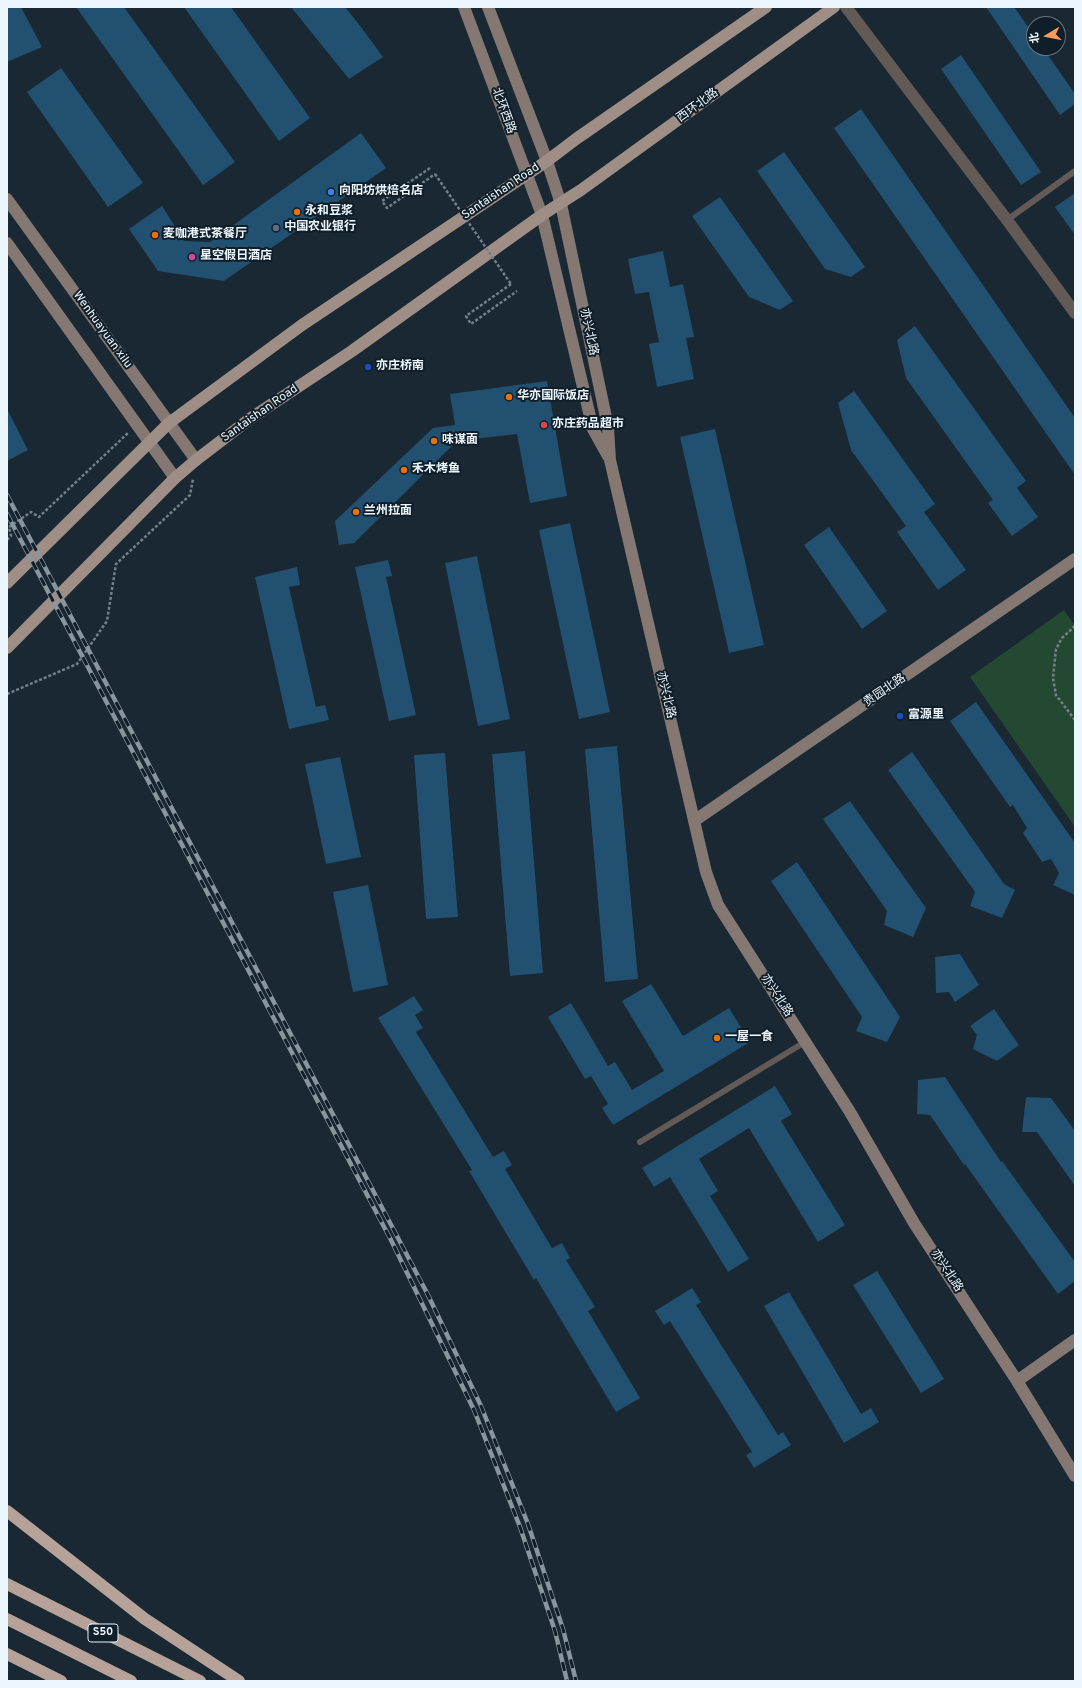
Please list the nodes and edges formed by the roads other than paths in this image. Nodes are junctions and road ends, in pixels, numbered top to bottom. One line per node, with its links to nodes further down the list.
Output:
1 (464, 7): 8 (street, 北环西路)
2 (488, 7): 6 (street, 北环西路)
3 (766, 7): 6 (main road)
4 (834, 7): 10 (main road, 西环北路)
5 (846, 7): 12 (street)
6 (547, 161): 8 (main road, Santaishan Road); 10 (street, 北环西路)
7 (1075, 171): 12 (lane)
8 (526, 174): 11 (street, 北环西路); 15 (main road, Santaishan Road)
9 (7, 199): 15 (street, Wenhuayuan xilu)
10 (561, 204): 11 (main road, 西环北路); 18 (street, 亦兴北路)
11 (542, 215): 17 (main road, Santaishan Road); 18 (street, 亦兴北路)
12 (1007, 220): 14 (street)
13 (7, 243): 16 (street)
14 (1075, 314)
15 (169, 423): 16 (main road, Santaishan Road); 17 (street, Wenhuayuan xilu)
16 (149, 442): 19 (street); 21 (main road, Santaishan Road)
17 (196, 460): 19 (main road, Santaishan Road)
18 (610, 460): 23 (street, 亦兴北路)
19 (175, 478): 22 (main road, Santaishan Road)
20 (1075, 559): 23 (street, 贵园北路)
21 (7, 583)
22 (7, 648)
23 (694, 821): 24 (street, 亦兴北路)
24 (805, 1042): 25 (lane); 27 (street, 亦兴北路)
25 (640, 1142)
26 (1075, 1340): 27 (street)
27 (1018, 1380): 28 (street, 亦兴北路)
28 (1075, 1476)
29 (7, 1511): 36 (highway)
30 (7, 1584): 35 (highway, S50)
31 (7, 1620): 34 (highway, S50)
32 (7, 1654): 33 (highway)
33 (61, 1681)
34 (131, 1681)
35 (200, 1681)
36 (239, 1681)

